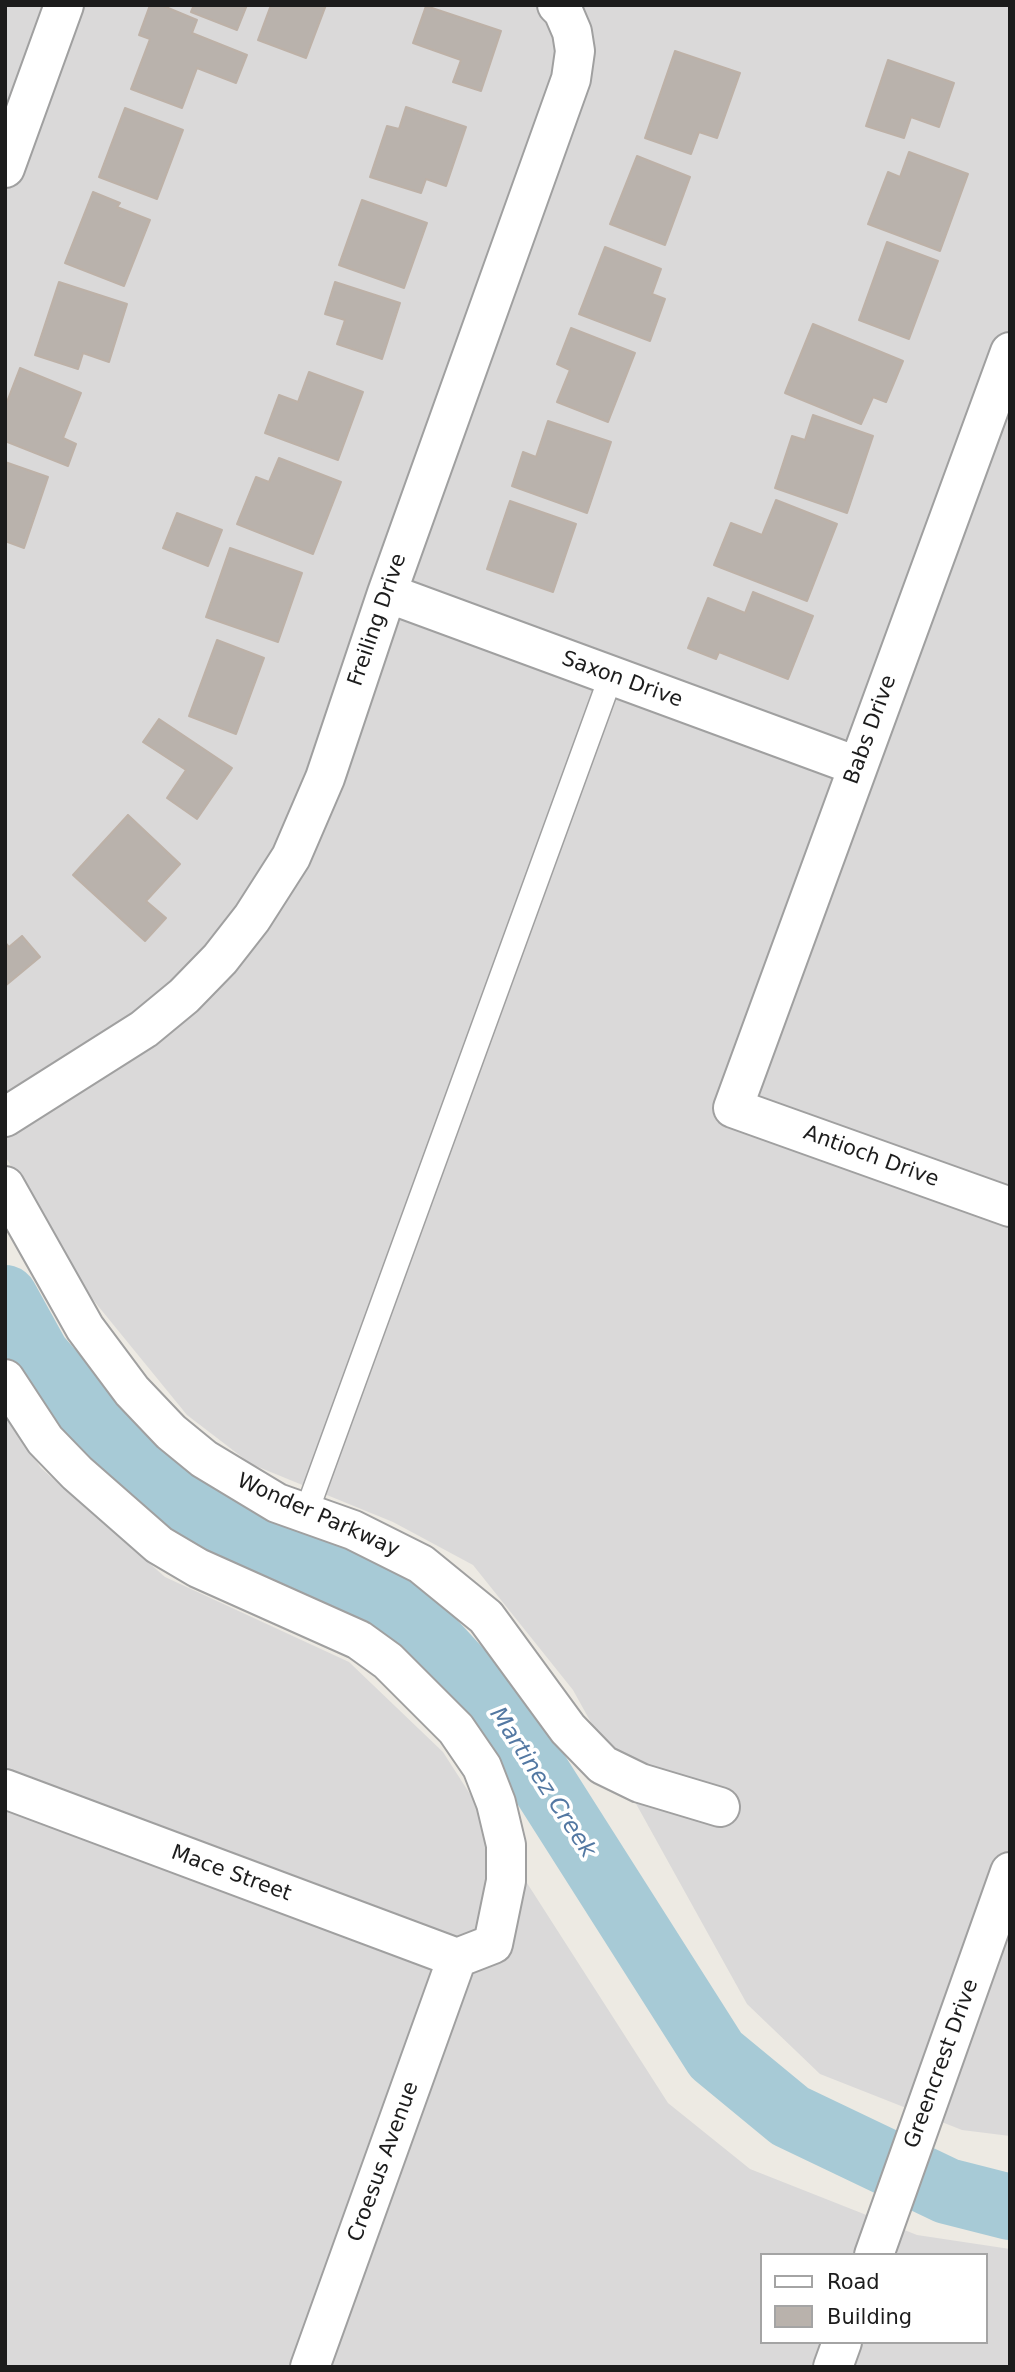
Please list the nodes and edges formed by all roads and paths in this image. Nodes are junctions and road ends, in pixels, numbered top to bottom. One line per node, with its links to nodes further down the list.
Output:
1 (64, 5): 3 (street)
2 (560, 8): 5 (street, Freiling Drive)
3 (5, 168)
4 (1010, 352): 7 (street, Babs Drive)
5 (387, 593): 6 (street, Saxon Drive); 9 (street, Freiling Drive)
6 (611, 676): 7 (street, Saxon Drive); 13 (lane)
7 (857, 766): 8 (street, Babs Drive)
8 (733, 1108): 11 (street, Antioch Drive)
9 (5, 1117)
10 (5, 1186): 13 (street, Wonder Parkway)
11 (1010, 1207)
12 (5, 1379): 17 (street)
13 (306, 1513): 15 (street, Wonder Parkway)
14 (5, 1790): 17 (street, Mace Street)
15 (720, 1807)
16 (1010, 1872): 18 (street, Greencrest Drive)
17 (457, 1958): 20 (street, Croesus Avenue)
18 (875, 2253)
19 (841, 2344): 21 (street)
20 (310, 2367)
21 (833, 2367)

